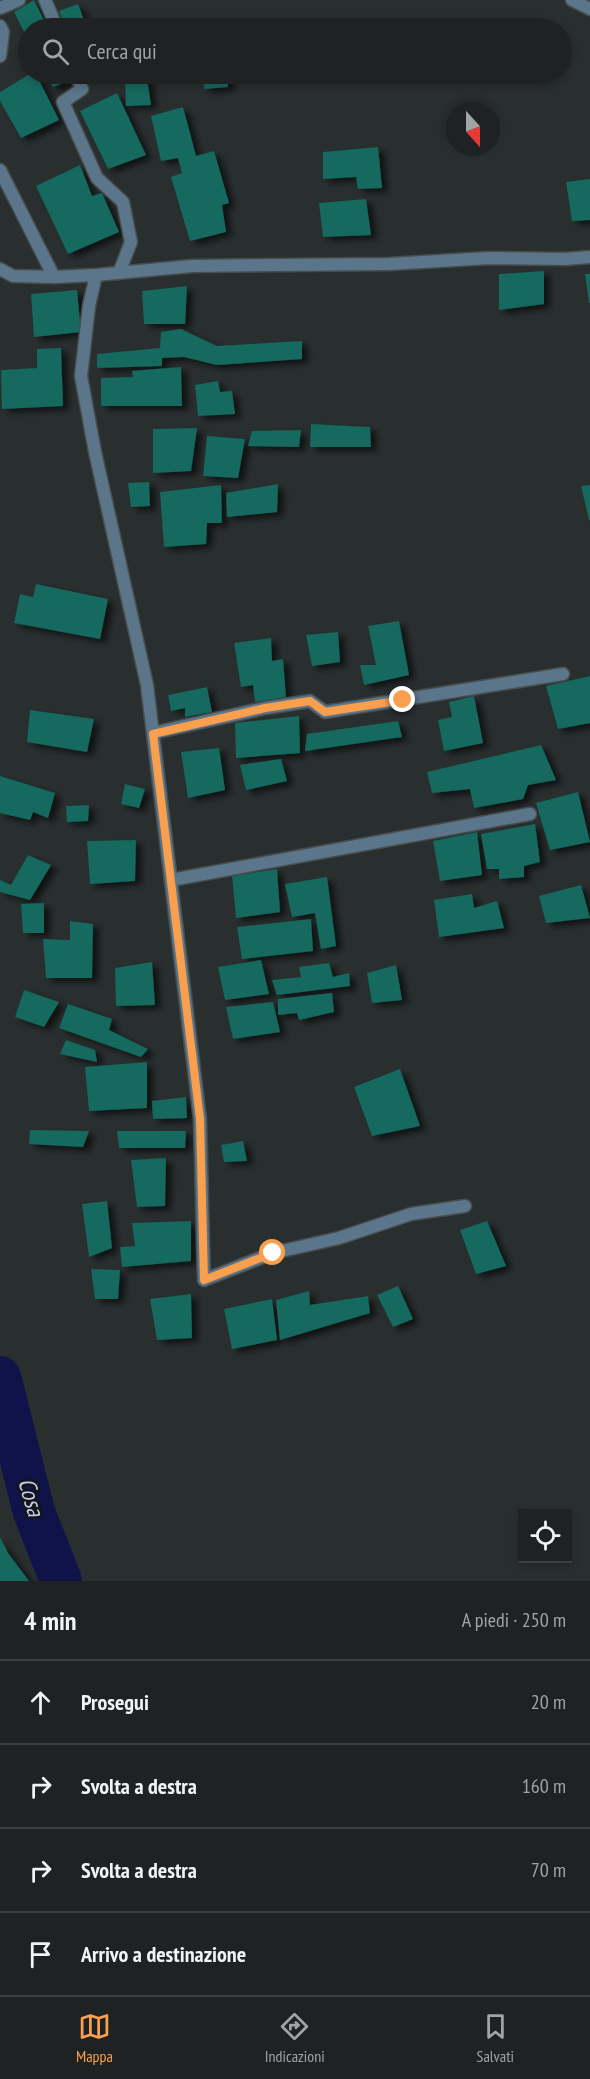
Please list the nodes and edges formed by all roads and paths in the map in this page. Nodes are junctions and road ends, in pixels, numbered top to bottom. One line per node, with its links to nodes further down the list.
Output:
1 (19, 0): 4 (street)
2 (45, 0): 6 (street)
3 (572, 0): 5 (street)
4 (0, 8)
5 (590, 9)
6 (53, 18)
7 (0, 26): 8 (street)
8 (0, 56)
9 (80, 84): 13 (street)
10 (0, 170): 15 (street)
11 (590, 258): 13 (street)
12 (0, 269): 15 (street)
13 (119, 273): 14 (street)
14 (96, 275): 15 (street); 17 (street)
15 (54, 277)
16 (563, 674): 17 (street)
17 (153, 734): 19 (street)
18 (530, 814): 19 (street)
19 (171, 880): 20 (street)
20 (465, 1206)

